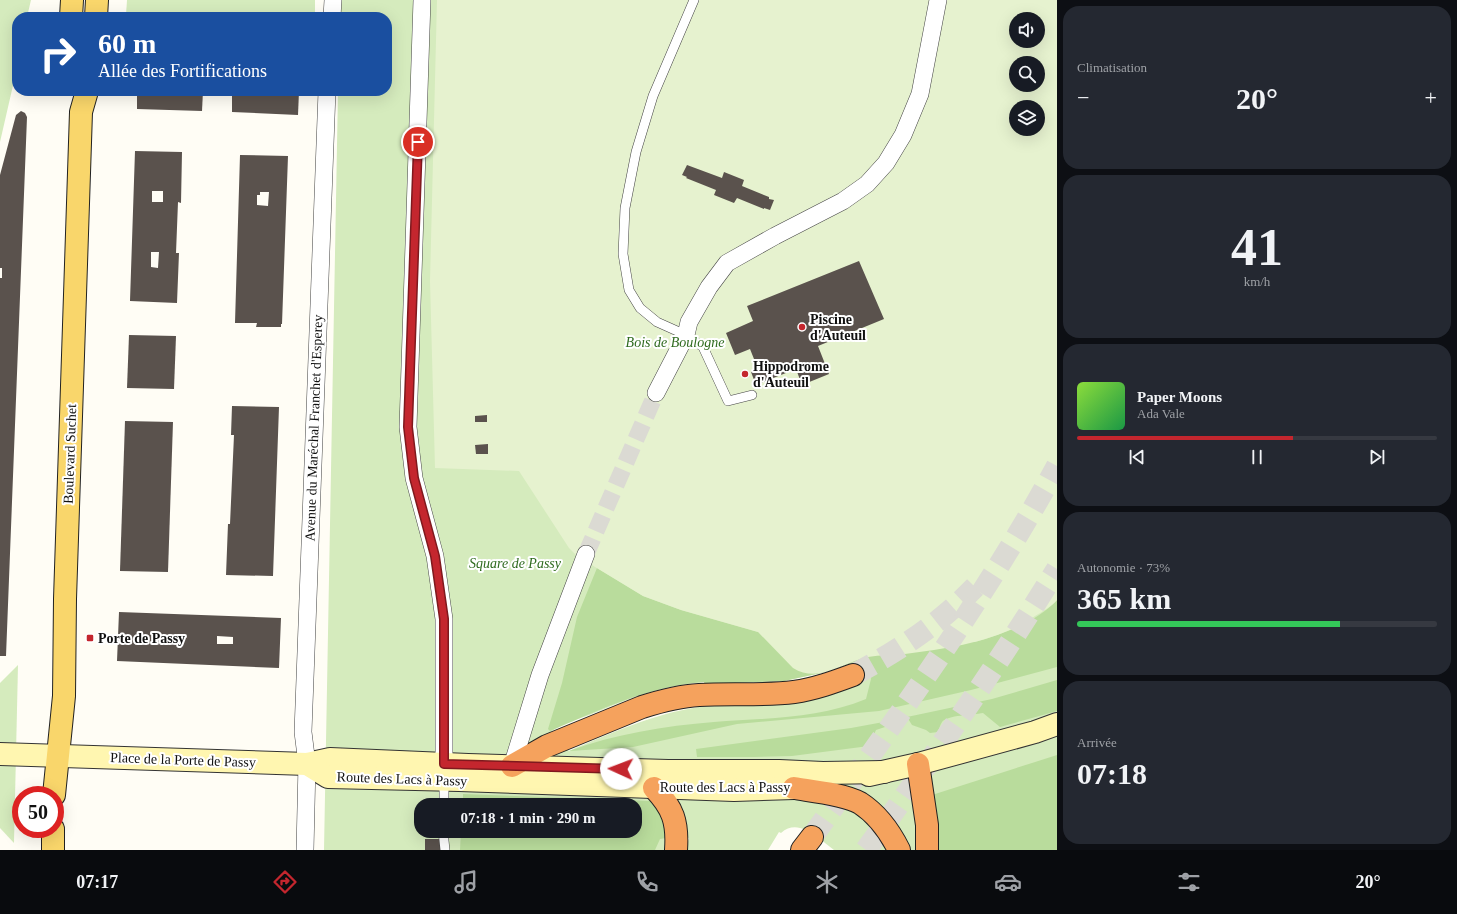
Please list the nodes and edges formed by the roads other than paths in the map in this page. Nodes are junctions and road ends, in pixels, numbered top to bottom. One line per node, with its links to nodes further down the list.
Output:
1 (72, 0): 7 (main road)
2 (97, 0): 8 (main road)
3 (333, 0): 9 (street)
4 (422, 0): 25 (street)
5 (694, 0): 14 (lane)
6 (938, 0): 14 (street)
7 (71, 12)
8 (96, 12)
9 (332, 12)
10 (76, 96): 13 (main road, Boulevard Suchet)
11 (86, 96): 13 (main road, Boulevard Suchet)
12 (327, 96): 22 (street, Avenue du Maréchal Franchet d'Esperey)
13 (81, 112): 21 (main road, Boulevard Suchet)
14 (686, 335): 15 (street); 16 (lane)
15 (656, 393)
16 (752, 395)
17 (586, 554): 24 (street)
18 (853, 675): 24 (highway)
19 (1057, 724): 23 (main road, Route des Lacs à Passy)
20 (0, 754): 21 (main road, Place de la Porte de Passy)
21 (58, 755): 22 (main road, Place de la Porte de Passy); 27 (main road, Boulevard Suchet)
22 (307, 764): 25 (main road, Route des Lacs à Passy); 34 (street, Avenue du Maréchal Franchet d'Esperey)
23 (918, 764): 26 (main road, Route des Lacs à Passy); 38 (highway)
24 (512, 766): 25 (main road, Route des Lacs à Passy); 26 (main road, Route des Lacs à Passy)
25 (444, 772): 28 (main road, Route des Lacs à Passy); 30 (lane)
26 (884, 772): 29 (main road, Route des Lacs à Passy)
27 (55, 786)
28 (654, 788): 29 (main road, Route des Lacs à Passy); 36 (highway)
29 (794, 788): 37 (highway)
30 (444, 798)
31 (53, 838): 33 (main road)
32 (444, 838): 35 (lane)
33 (53, 850)
34 (305, 850)
35 (445, 850)
36 (676, 850)
37 (899, 850)
38 (927, 850)

